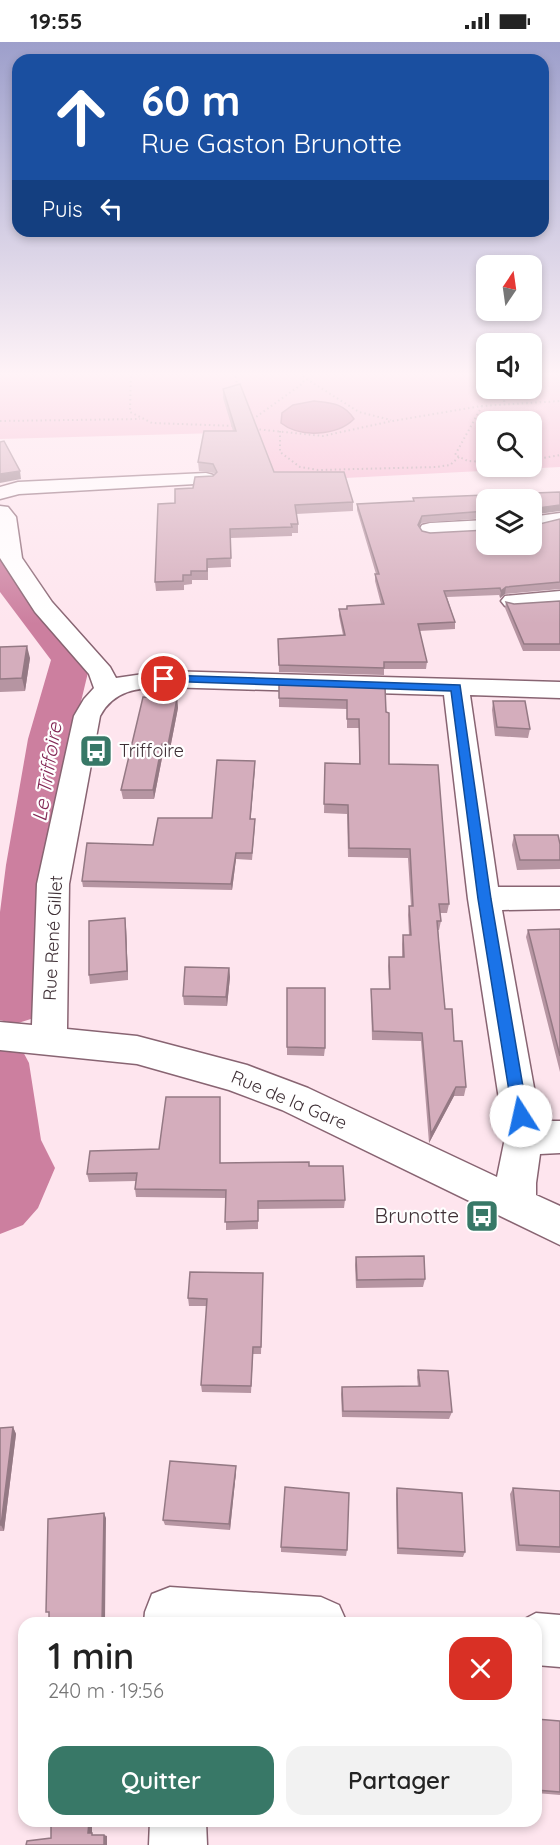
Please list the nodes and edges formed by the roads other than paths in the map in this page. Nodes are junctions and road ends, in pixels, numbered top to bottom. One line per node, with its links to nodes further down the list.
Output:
1 (206, 479): 2 (street)
2 (0, 493)
3 (0, 512): 11 (street)
4 (560, 519): 5 (street)
5 (542, 522)
6 (476, 528): 7 (street)
7 (430, 530)
8 (560, 598): 9 (street)
9 (513, 601)
10 (456, 688): 11 (street); 12 (street); 14 (street)
11 (108, 690): 16 (street, Rue René Gillet)
12 (560, 690)
13 (560, 898): 14 (street)
14 (484, 899): 17 (street)
15 (0, 1036): 16 (street, Rue de la Gare)
16 (49, 1040): 18 (street, Rue de la Gare)
17 (542, 1138): 18 (street)
18 (517, 1206): 19 (street, Rue de la Gare)
19 (560, 1226)
20 (542, 1640): 21 (street)
21 (560, 1641)
22 (178, 1827): 23 (street)
23 (178, 1845)

